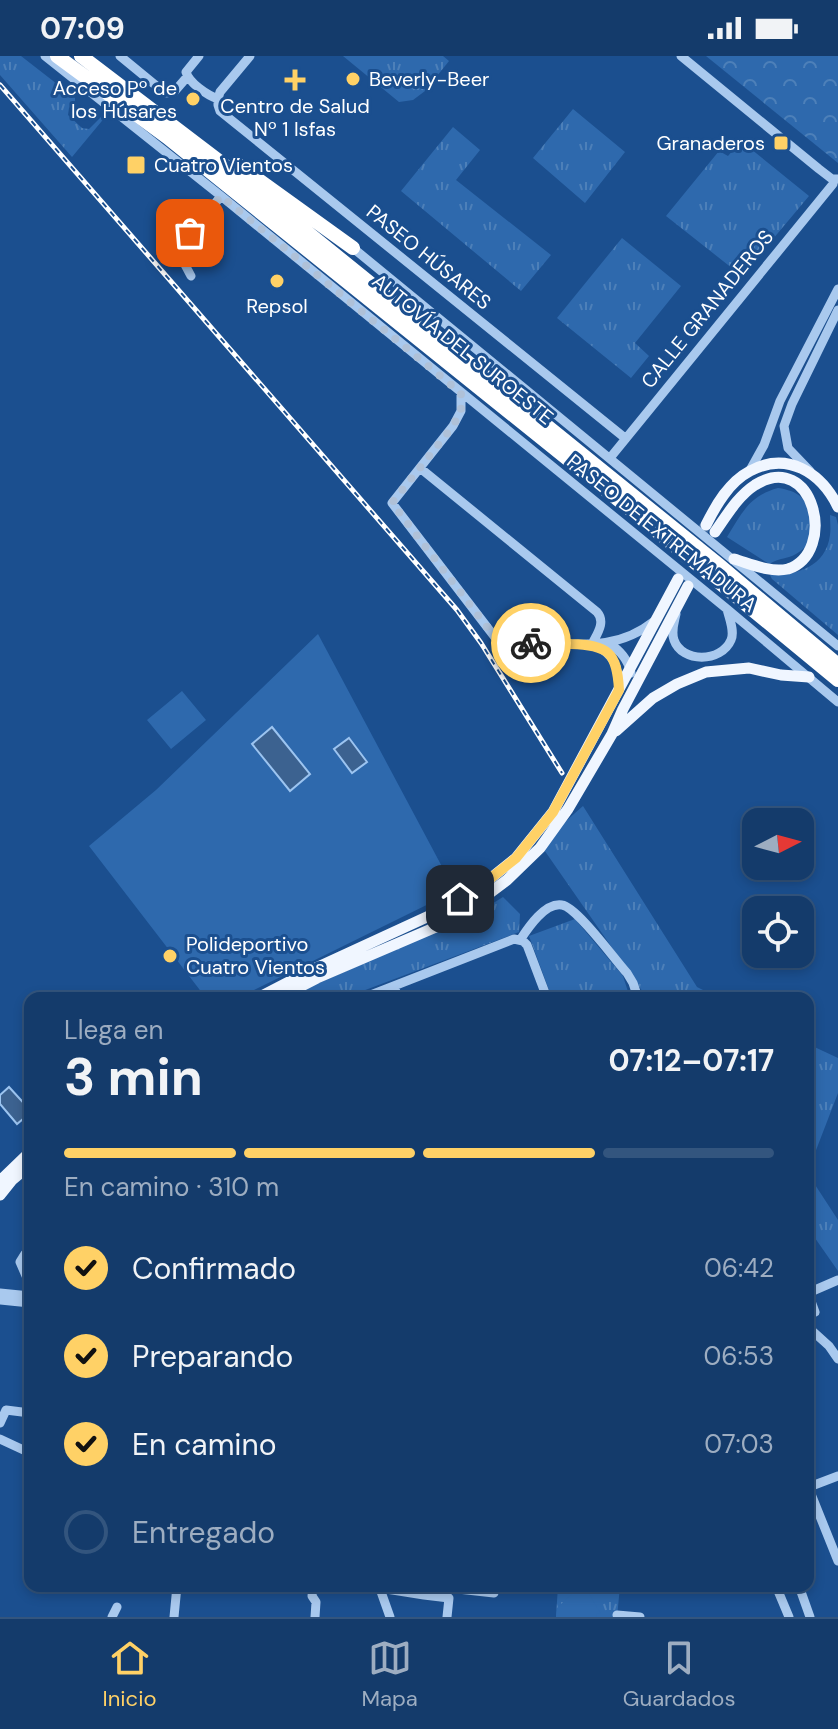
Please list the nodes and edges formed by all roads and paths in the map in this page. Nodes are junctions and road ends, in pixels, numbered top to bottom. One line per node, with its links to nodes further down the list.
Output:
1 (45, 56): 12 (street, PASEO DE EXTREMADURA)
2 (57, 56): 36 (highway, AUTOVÍA DEL SUROESTE)
3 (81, 56): 9 (highway, AUTOVÍA DEL SUROESTE)
4 (120, 56): 8 (street)
5 (199, 56): 8 (street)
6 (250, 56): 10 (street)
7 (681, 56): 11 (street)
8 (187, 77): 10 (street, PASEO HÚSARES)
9 (136, 96): 13 (highway); 33 (highway, AUTOVÍA DEL SUROESTE)
10 (218, 99): 20 (street, PASEO HÚSARES)
11 (835, 182): 20 (street, CALLE GRANADEROS)
12 (221, 196): 14 (street); 17 (street, PASEO DE EXTREMADURA)
13 (353, 248): 21 (street, PASEO DE EXTREMADURA)
14 (191, 276)
15 (838, 289): 24 (street)
16 (838, 310): 23 (street)
17 (461, 393): 18 (street, PASEO DE EXTREMADURA); 19 (street)
18 (483, 411): 19 (street); 28 (street, PASEO DE EXTREMADURA)
19 (453, 426): 22 (street)
20 (625, 438): 21 (street, CALLE GRANADEROS)
21 (610, 458): 26 (street, PASEO DE EXTREMADURA)
22 (420, 468): 31 (street); 31 (street)
23 (810, 471): 24 (main road); 25 (main road)
24 (749, 472): 26 (main road)
25 (838, 507)
26 (734, 559): 32 (street, PASEO DE EXTREMADURA)
27 (679, 605): 28 (street); 29 (main road); 38 (main road)
28 (727, 609): 35 (street, PASEO DE EXTREMADURA)
29 (656, 619): 30 (street); 34 (main road)
30 (608, 643): 31 (street); 34 (street)
31 (593, 644): 37 (street)
32 (838, 646)
33 (838, 665)
34 (630, 668): 37 (main road); 38 (street)
35 (809, 677): 39 (street, PASEO DE EXTREMADURA); 40 (main road)
36 (838, 680)
37 (619, 690): 43 (main road)
38 (632, 692): 40 (main road)
39 (838, 702)
40 (612, 734): 44 (main road)
41 (517, 940): 42 (street); 47 (street); 48 (street)
42 (394, 986): 45 (street); 46 (street)
43 (270, 992)
44 (290, 992)
45 (378, 992)
46 (396, 992)
47 (545, 992)
48 (638, 992)
49 (24, 1158): 51 (main road)
50 (24, 1170): 52 (main road)
51 (0, 1181)
52 (0, 1195)
53 (838, 1280): 54 (street)
54 (814, 1290)
55 (0, 1293): 56 (street)
56 (24, 1295)
57 (0, 1300): 58 (street)
58 (24, 1302)
59 (814, 1332): 60 (street)
60 (838, 1359)
61 (24, 1412): 62 (street)
62 (0, 1423)
63 (0, 1439): 64 (street)
64 (24, 1450)
65 (838, 1476): 66 (street)
66 (814, 1489)
67 (814, 1503): 68 (street)
68 (836, 1550): 69 (street)
69 (838, 1561)
70 (176, 1592): 81 (street)
71 (312, 1592): 82 (street)
72 (382, 1592): 83 (street)
73 (429, 1592): 77 (street)
74 (439, 1592): 77 (street)
75 (779, 1592): 86 (street)
76 (801, 1592): 87 (street)
77 (439, 1596): 84 (street)
78 (117, 1607): 80 (street)
79 (617, 1615): 85 (street)
80 (112, 1617)
81 (174, 1617)
82 (315, 1617)
83 (390, 1617)
84 (447, 1617)
85 (640, 1617)
86 (789, 1617)
87 (810, 1617)

